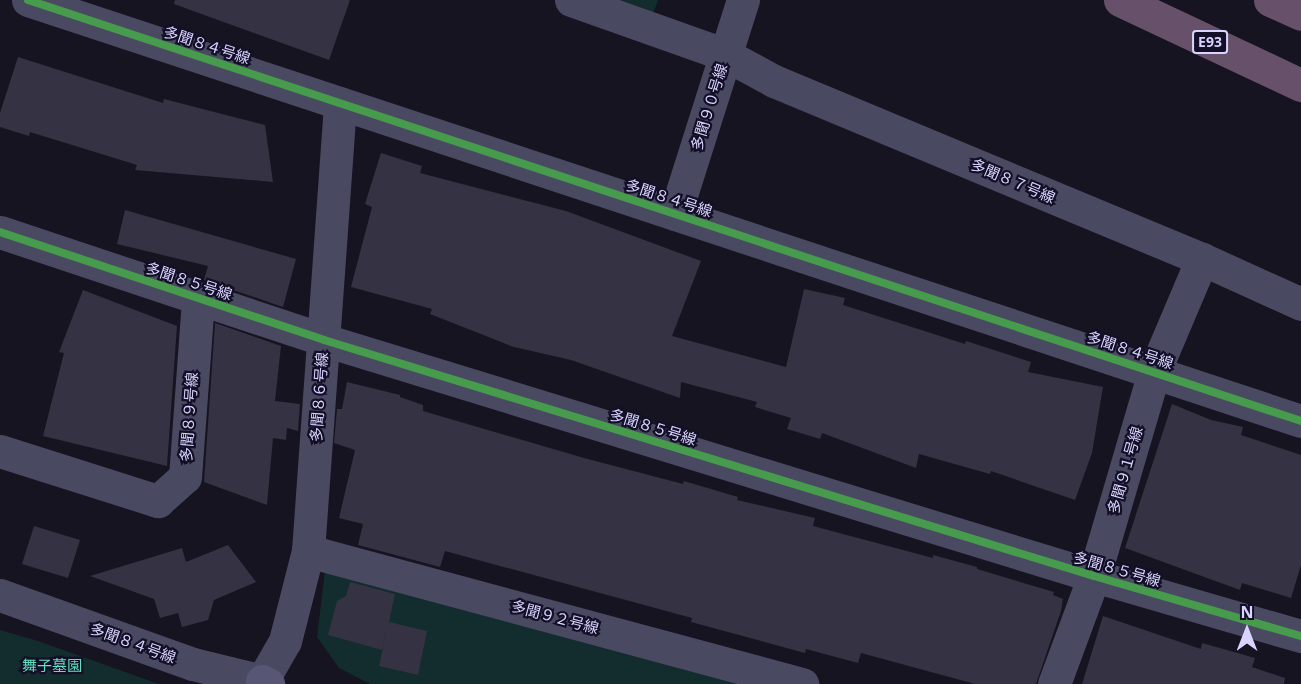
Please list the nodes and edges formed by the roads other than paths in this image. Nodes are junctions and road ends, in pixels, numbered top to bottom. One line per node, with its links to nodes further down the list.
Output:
1 (28, 0): 9 (street, 多聞８４号線)
2 (571, 0): 7 (street, 多聞８７号線)
3 (743, 0): 7 (street, 多聞９０号線)
4 (1120, 0): 8 (highway, E93)
5 (1270, 0): 6 (highway)
6 (1301, 14)
7 (726, 55): 10 (street, 多聞９０号線); 12 (street, 多聞８７号線)
8 (1301, 85)
9 (340, 104): 10 (street, 多聞８４号線); 15 (street, 多聞８６号線)
10 (675, 214): 16 (street, 多聞８４号線)
11 (0, 232): 13 (street, 多聞８５号線)
12 (1202, 259): 14 (street, 多聞８７号線); 16 (street, 多聞９１号線)
13 (198, 298): 15 (street, 多聞８５号線); 18 (street, 多聞８９号線)
14 (1301, 304)
15 (324, 340): 19 (street, 多聞８６号線); 20 (street, 多聞８５号線)
16 (1154, 372): 17 (street, 多聞８４号線); 20 (street, 多聞９１号線)
17 (1301, 421)
18 (0, 451)
19 (308, 551): 23 (street, 多聞８６号線); 24 (street, 多聞９２号線)
20 (1094, 576): 22 (street, 多聞８５号線); 25 (street, 多聞９１号線)
21 (0, 595): 23 (street, 多聞８４号線)
22 (1301, 636)
23 (265, 682)
24 (802, 684)
25 (1054, 684)

